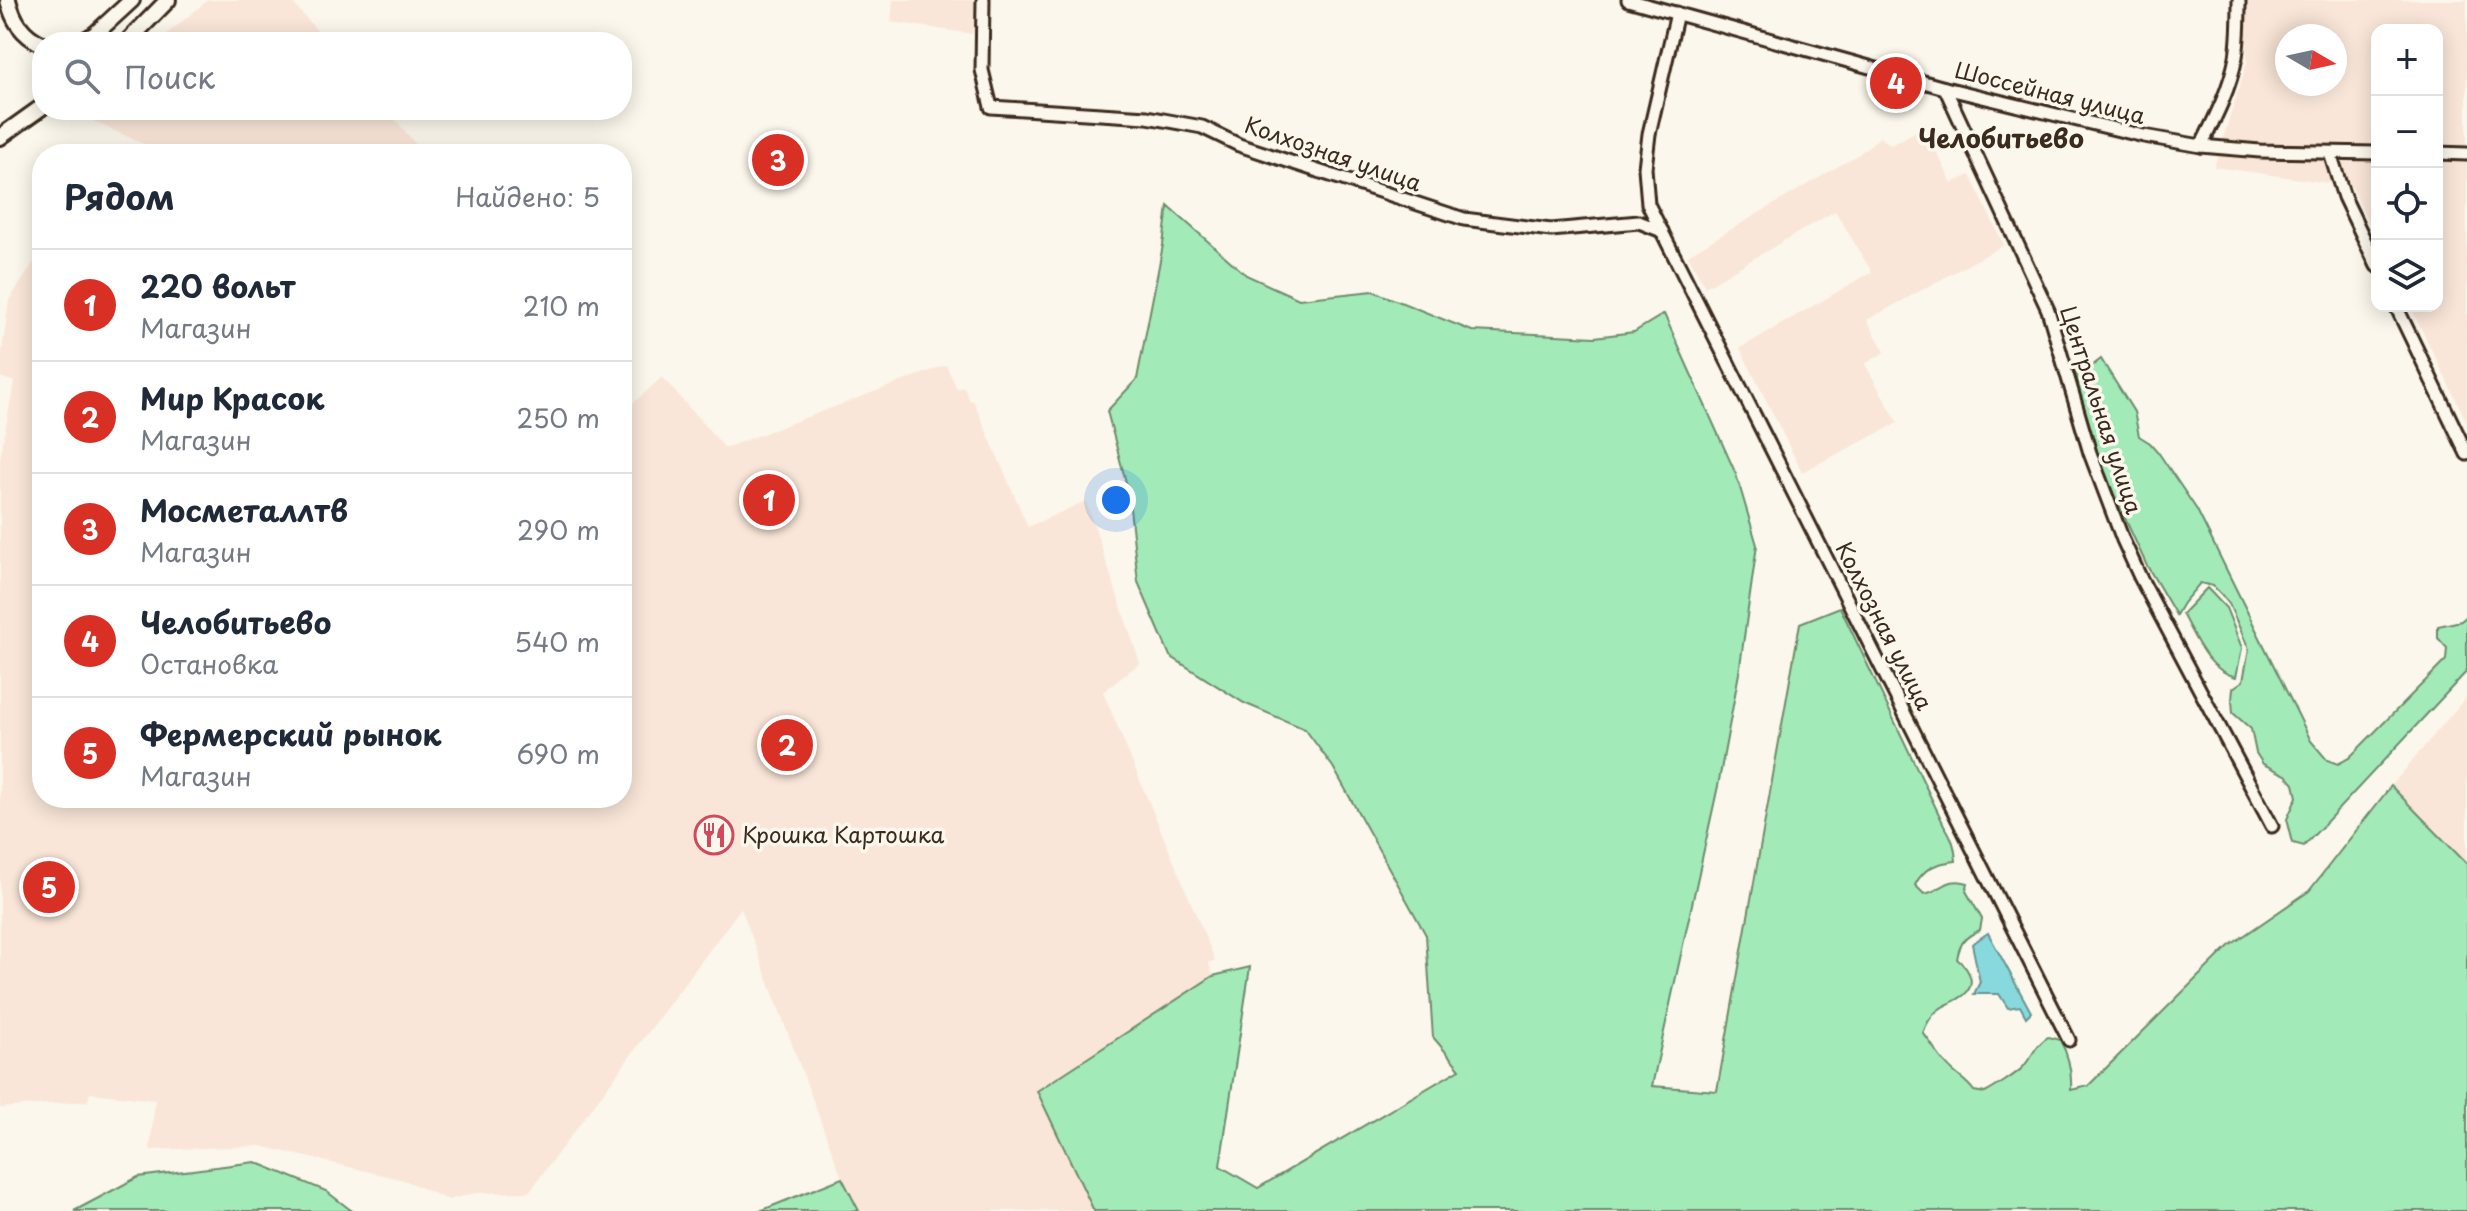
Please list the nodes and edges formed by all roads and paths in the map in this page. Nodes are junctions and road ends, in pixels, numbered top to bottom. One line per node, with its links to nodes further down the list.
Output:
1 (8, 0): 11 (main road)
2 (132, 0): 9 (main road)
3 (168, 0): 10 (main road)
4 (983, 0): 21 (street, Колхозная улица)
5 (1628, 0): 7 (street, Шоссейная улица)
6 (2238, 0): 15 (street)
7 (1658, 4): 8 (street, Шоссейная улица)
8 (1677, 13): 12 (street, Шоссейная улица); 20 (street, Колхозная улица)
9 (97, 32)
10 (137, 32)
11 (32, 38)
12 (1945, 88): 15 (street, Шоссейная улица); 26 (street, Центральная улица)
13 (32, 114): 14 (main road)
14 (0, 137)
15 (2201, 146): 16 (street, Шоссейная улица)
16 (2330, 153): 17 (street, Шоссейная улица); 23 (street)
17 (2371, 153)
18 (2443, 153): 19 (street)
19 (2467, 154)
20 (1648, 204): 21 (street); 22 (street, Колхозная улица)
21 (1639, 222): 22 (street, Колхозная улица)
22 (1662, 231): 27 (street, Колхозная улица)
23 (2371, 253)
24 (2399, 312): 25 (street)
25 (2467, 454)
26 (2272, 826)
27 (2069, 1040)

